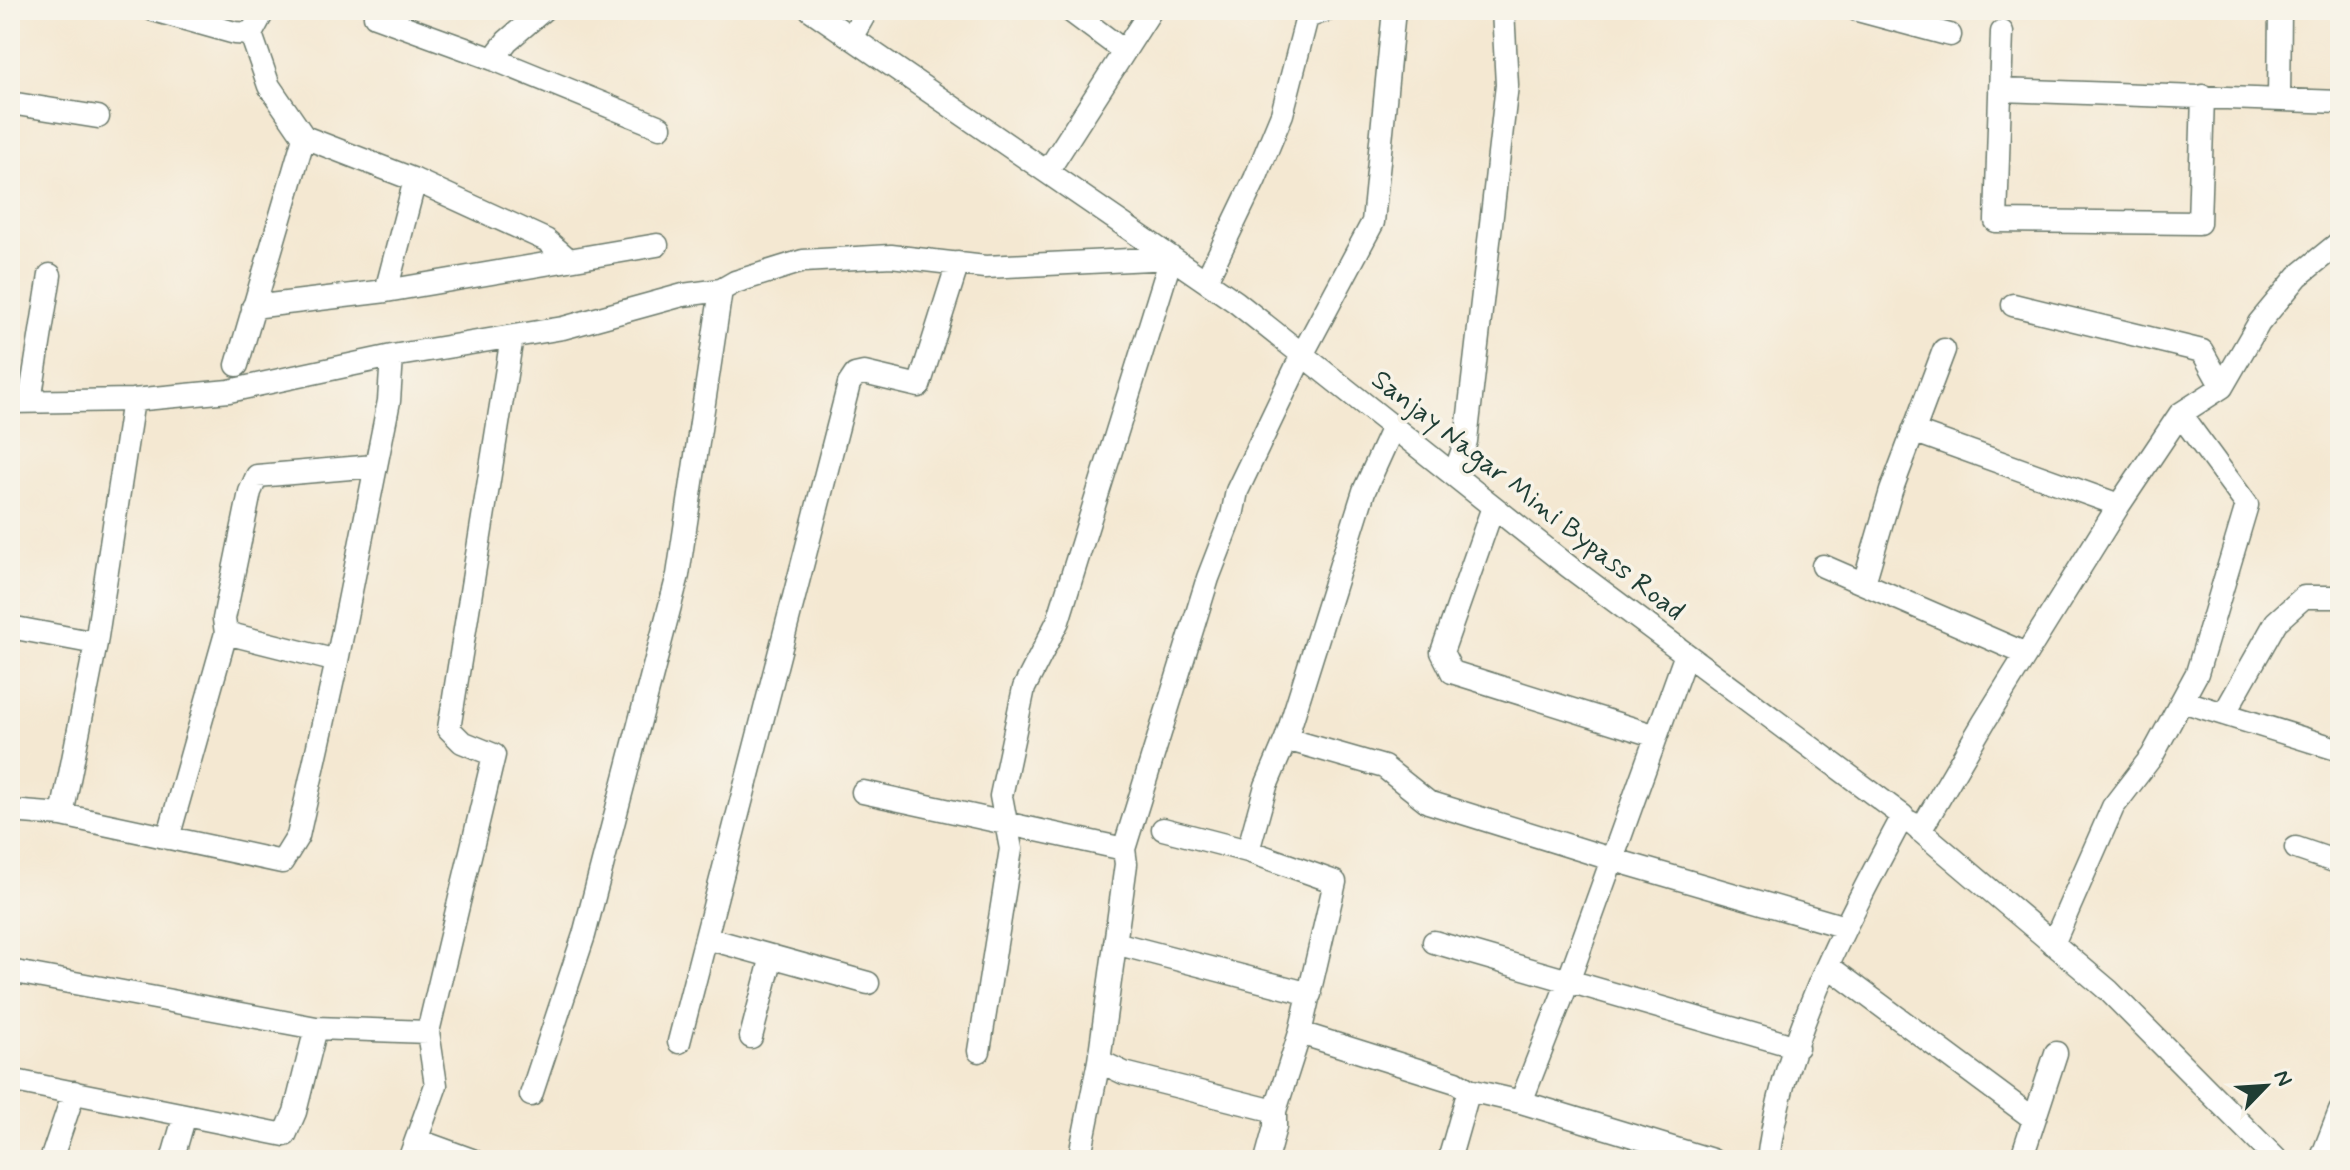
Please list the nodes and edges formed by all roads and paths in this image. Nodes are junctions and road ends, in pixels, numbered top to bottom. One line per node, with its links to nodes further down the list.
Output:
1 (153, 10): 15 (street)
2 (264, 10): 15 (street)
3 (543, 10): 19 (street)
4 (811, 10): 17 (street, Sanjay Nagar Mini Bypass Road)
5 (867, 10): 17 (street)
6 (1069, 10): 18 (street)
7 (1151, 10): 18 (street)
8 (1327, 10): 36 (street)
9 (1394, 10): 43 (street)
10 (1503, 10): 53 (street)
11 (1857, 10): 16 (street)
12 (2277, 10): 22 (street)
13 (375, 16): 19 (street)
14 (2002, 32): 20 (street)
15 (251, 34): 27 (street)
16 (1950, 35)
17 (851, 38): 28 (street, Sanjay Nagar Mini Bypass Road)
18 (1124, 51): 28 (street)
19 (493, 59): 26 (street)
20 (2000, 90): 21 (street); 21 (street)
21 (2203, 96): 22 (street)
22 (2279, 99): 23 (street)
23 (2340, 102)
24 (10, 103): 25 (street)
25 (98, 117)
26 (660, 127)
27 (304, 137): 29 (street); 40 (street)
28 (1047, 172): 32 (street, Sanjay Nagar Mini Bypass Road)
29 (415, 180): 33 (street); 38 (street)
30 (2340, 242): 46 (street)
31 (657, 245): 33 (street)
32 (1171, 258): 34 (street); 36 (street, Sanjay Nagar Mini Bypass Road); 73 (street)
33 (569, 260): 38 (street)
34 (958, 263): 37 (street); 83 (street)
35 (50, 275): 48 (street)
36 (1206, 281): 43 (street, Sanjay Nagar Mini Bypass Road)
37 (721, 290): 41 (street); 105 (street)
38 (386, 291): 40 (street)
39 (2013, 305): 46 (street)
40 (253, 307): 45 (street)
41 (512, 337): 44 (street); 94 (street)
42 (1944, 350): 51 (street)
43 (1302, 355): 50 (street, Sanjay Nagar Mini Bypass Road); 78 (street)
44 (392, 356): 47 (street); 52 (street)
45 (237, 365)
46 (2222, 387): 49 (street)
47 (133, 400): 48 (street); 61 (street)
48 (20, 402)
49 (2180, 414): 54 (street); 65 (street)
50 (1393, 427): 53 (street, Sanjay Nagar Mini Bypass Road); 68 (street)
51 (1913, 431): 54 (street); 57 (street)
52 (374, 466): 60 (street); 64 (street)
53 (1454, 475): 55 (street, Sanjay Nagar Mini Bypass Road)
54 (2119, 505): 63 (street)
55 (1493, 507): 62 (street, Sanjay Nagar Mini Bypass Road); 67 (street)
56 (1823, 566): 57 (street)
57 (1864, 583): 63 (street)
58 (2340, 597): 66 (street)
59 (10, 627): 61 (street)
60 (226, 633): 64 (street); 76 (street)
61 (96, 643): 71 (street)
62 (1686, 654): 67 (street); 74 (street, Sanjay Nagar Mini Bypass Road)
63 (2026, 654): 74 (street)
64 (337, 661): 76 (street)
65 (2182, 701): 66 (street); 86 (street)
66 (2224, 714): 69 (street)
67 (1656, 736): 80 (street)
68 (1286, 739): 79 (street); 80 (street)
69 (2340, 750)
70 (863, 792): 73 (street)
71 (62, 815): 72 (street); 76 (street)
72 (11, 816)
73 (1006, 824): 78 (street); 99 (street)
74 (1912, 824): 82 (street); 86 (street, Sanjay Nagar Mini Bypass Road)
75 (1163, 829): 79 (street)
76 (168, 838)
77 (2296, 848): 81 (street)
78 (1124, 849): 85 (street)
79 (1248, 851): 92 (street)
80 (1611, 859): 82 (street); 90 (street)
81 (2340, 863)
82 (1845, 927): 88 (street)
83 (706, 938): 87 (street); 97 (street)
84 (1434, 942): 90 (street)
85 (1115, 943): 92 (street); 101 (street)
86 (2053, 944): 121 (street, Sanjay Nagar Mini Bypass Road)
87 (772, 956): 91 (street); 96 (street)
88 (1828, 966): 98 (street); 110 (street)
89 (10, 971): 93 (street)
90 (1569, 979): 98 (street); 106 (street)
91 (868, 983)
92 (1310, 994): 95 (street)
93 (316, 1028): 94 (street); 109 (street)
94 (428, 1032): 111 (street)
95 (1300, 1033): 103 (street); 107 (street)
96 (751, 1037)
97 (679, 1042)
98 (1797, 1047): 119 (street)
99 (979, 1051)
100 (2056, 1053): 110 (street)
101 (1099, 1061): 107 (street); 115 (street)
102 (10, 1080): 104 (street)
103 (1469, 1090): 106 (street); 117 (street)
104 (74, 1092): 109 (street); 112 (street)
105 (531, 1095)
106 (1521, 1102): 118 (street)
107 (1275, 1111): 116 (street)
108 (2340, 1111): 122 (street)
109 (185, 1115): 113 (street)
110 (2034, 1119): 120 (street)
111 (413, 1150): 114 (street)
112 (51, 1160)
113 (172, 1160)
114 (472, 1160)
115 (1079, 1160)
116 (1266, 1160)
117 (1449, 1160)
118 (1712, 1160)
119 (1768, 1160)
120 (2021, 1160)
121 (2277, 1160)
122 (2321, 1160)

